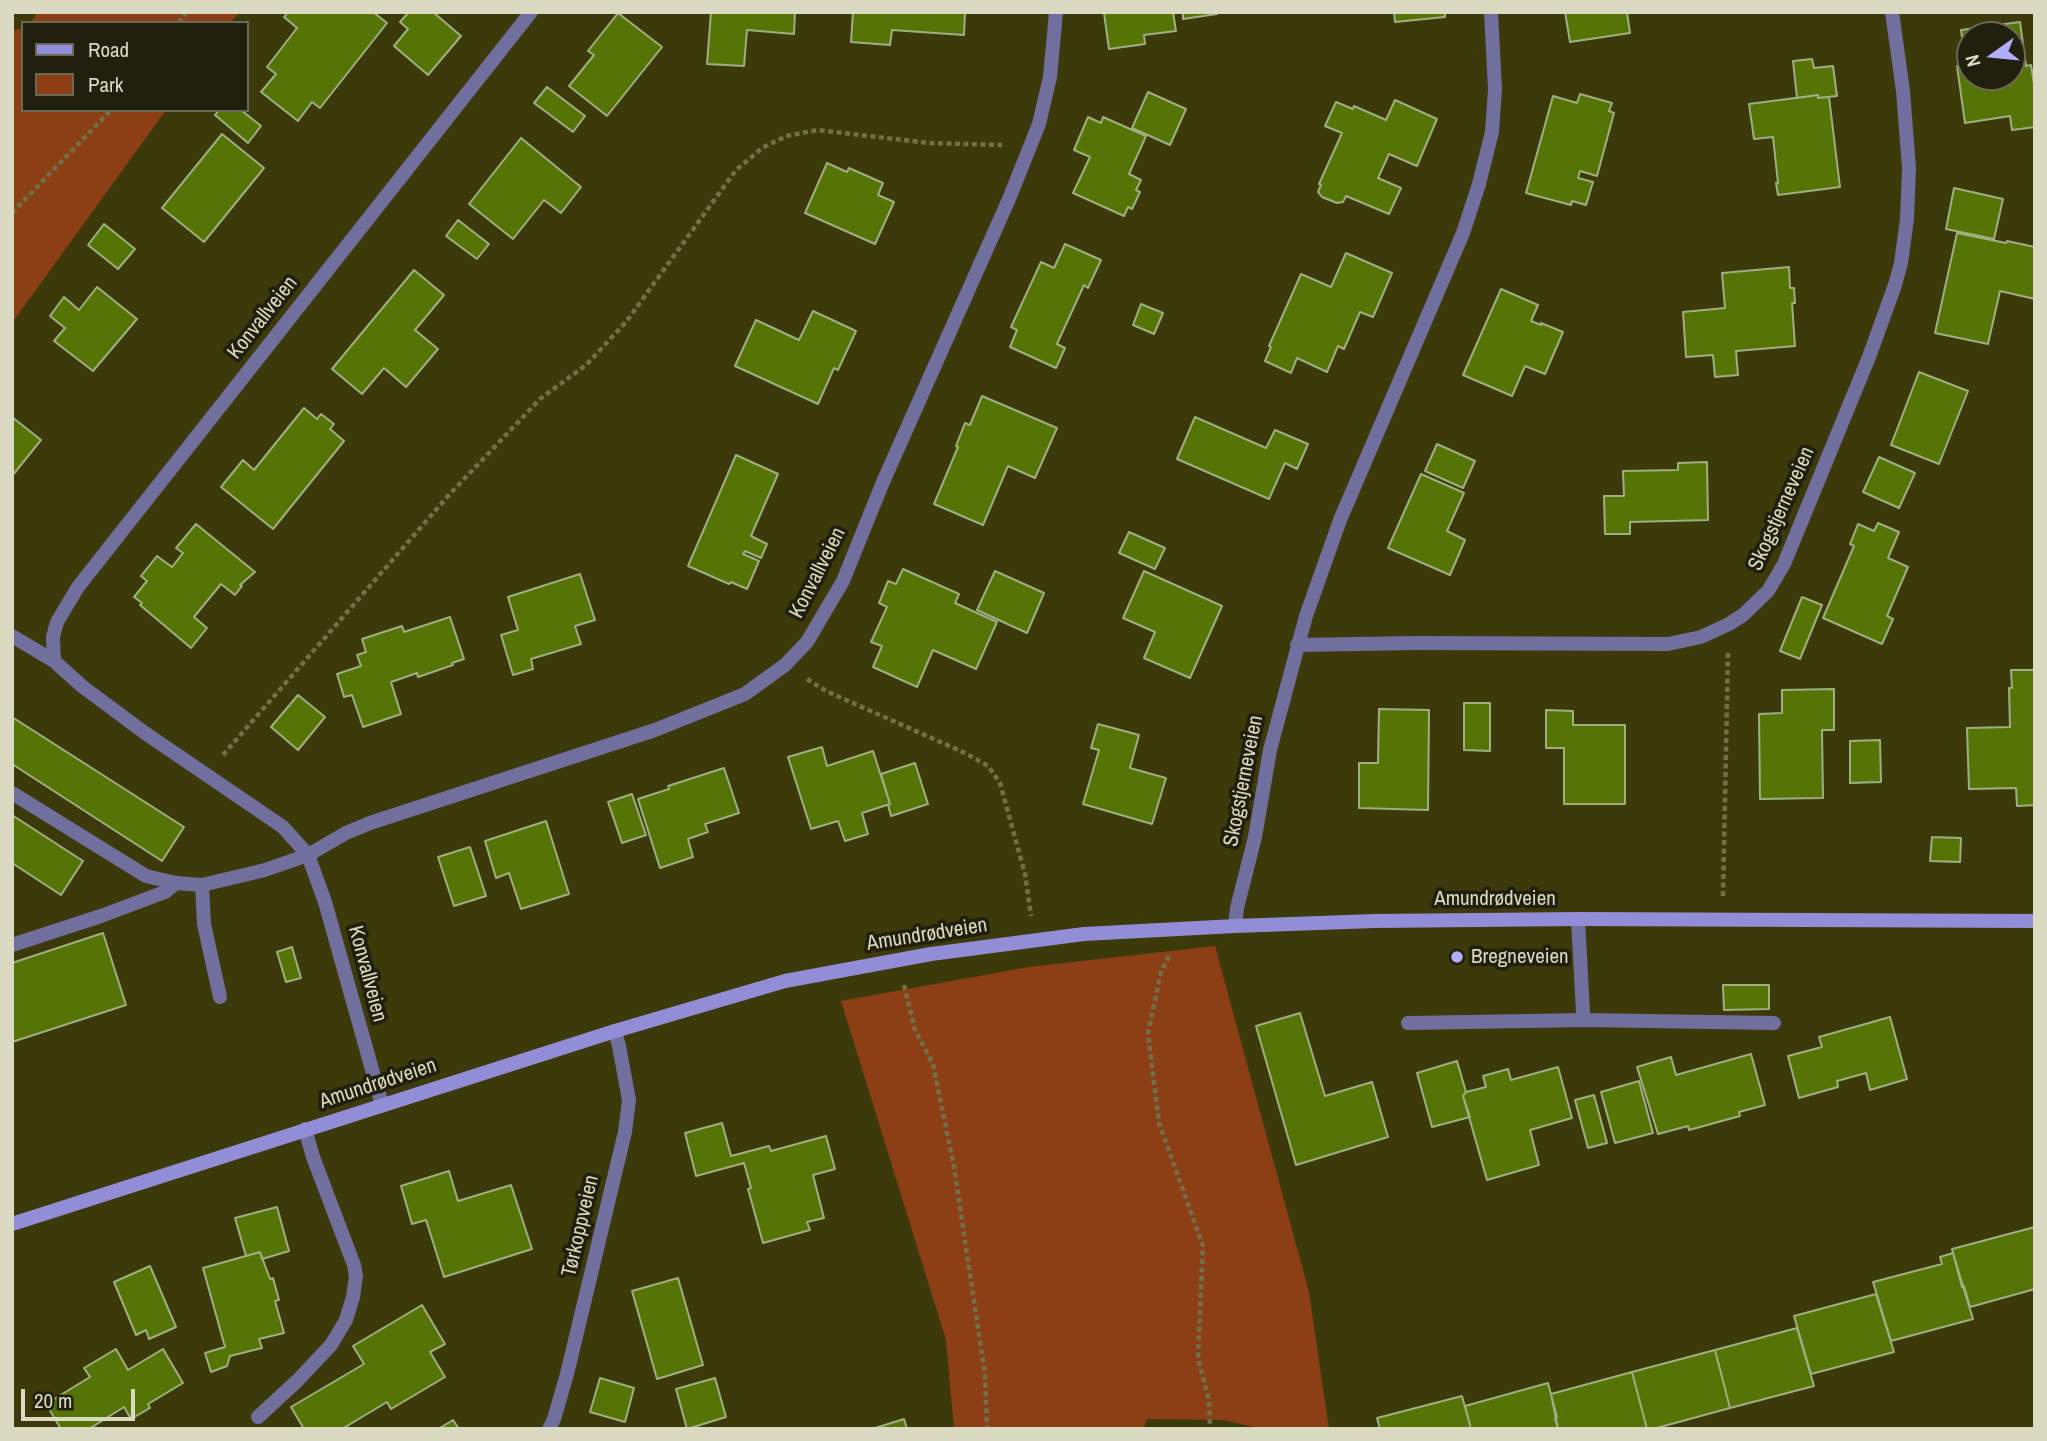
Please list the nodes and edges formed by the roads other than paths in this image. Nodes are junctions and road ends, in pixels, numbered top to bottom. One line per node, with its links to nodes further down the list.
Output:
1 (531, 12): 7 (street, Konvallveien)
2 (1056, 12): 9 (street, Konvallveien)
3 (1491, 12): 6 (street, Skogstjerneveien)
4 (1892, 12): 6 (street, Skogstjerneveien)
5 (12, 636): 7 (street, Konvallveien)
6 (1297, 645): 14 (street, Skogstjerneveien)
7 (54, 661): 9 (street, Konvallveien)
8 (12, 793): 10 (street, Konvallveien)
9 (308, 855): 11 (street, Konvallveien); 21 (street, Konvallveien)
10 (176, 883): 11 (street, Konvallveien); 15 (street)
11 (202, 885): 16 (street)
12 (1578, 919): 13 (main road, Amundrødveien); 14 (main road, Amundrødveien); 17 (street, Amundrødveien)
13 (2035, 921)
14 (1235, 926): 20 (main road, Amundrødveien)
15 (12, 945)
16 (220, 997)
17 (1585, 1020): 18 (street); 19 (street)
18 (1408, 1023)
19 (1774, 1023)
20 (615, 1031): 21 (main road, Amundrødveien); 25 (street, Tørkoppveien)
21 (382, 1105): 22 (main road, Amundrødveien)
22 (305, 1129): 23 (main road, Amundrødveien); 24 (street, Amundrødveien)
23 (12, 1224)
24 (258, 1417)
25 (550, 1429)

